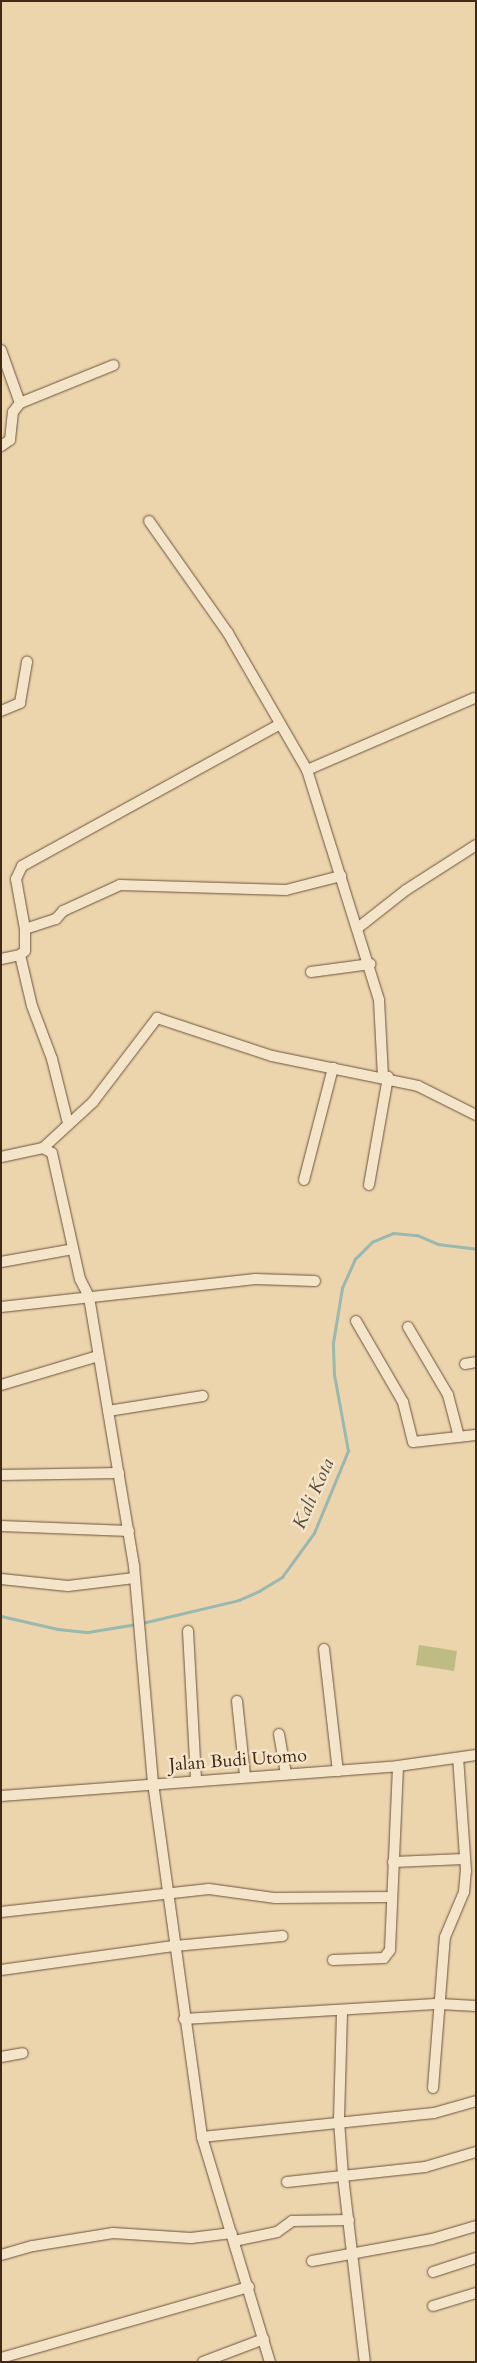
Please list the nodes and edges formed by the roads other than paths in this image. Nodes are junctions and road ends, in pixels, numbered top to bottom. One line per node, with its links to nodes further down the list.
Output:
1 (1, 350): 3 (street)
2 (114, 365): 3 (street)
3 (20, 403): 4 (street)
4 (1, 446)
5 (149, 521): 9 (street)
6 (27, 662): 8 (street)
7 (474, 698): 10 (street)
8 (1, 711)
9 (279, 725): 10 (street); 14 (street)
10 (307, 770): 12 (street)
11 (476, 845): 13 (street)
12 (341, 876): 13 (street); 14 (street)
13 (359, 927): 17 (street)
14 (25, 929): 15 (street)
15 (20, 955): 16 (street); 22 (street)
16 (1, 959)
17 (370, 964): 18 (street); 20 (street)
18 (310, 972)
19 (333, 1068): 20 (street); 22 (street); 25 (street)
20 (385, 1076): 21 (street); 26 (street)
21 (476, 1115)
22 (68, 1123): 23 (street)
23 (44, 1148): 24 (street); 27 (street)
24 (1, 1157)
25 (304, 1180)
26 (368, 1185)
27 (73, 1248): 28 (street); 30 (street)
28 (1, 1262)
29 (315, 1280): 30 (street)
30 (89, 1297): 31 (street); 34 (street)
31 (1, 1307)
32 (356, 1321): 39 (street)
33 (408, 1327): 39 (street)
34 (98, 1356): 35 (street); 37 (street)
35 (1, 1385)
36 (203, 1396): 37 (street)
37 (108, 1411): 40 (street)
38 (476, 1435): 39 (street)
39 (459, 1437)
40 (119, 1473): 41 (street); 43 (street)
41 (1, 1475)
42 (1, 1526): 43 (street)
43 (129, 1531): 44 (street)
44 (135, 1578): 45 (street); 57 (street)
45 (1, 1579)
46 (188, 1631): 56 (street)
47 (324, 1649): 53 (street)
48 (237, 1701): 55 (street)
49 (279, 1734): 54 (street)
50 (476, 1755): 51 (street, Jalan Budi Utomo)
51 (458, 1758): 52 (street, Jalan Budi Utomo); 59 (street)
52 (398, 1766): 53 (street, Jalan Budi Utomo); 60 (street)
53 (338, 1771): 54 (street, Jalan Budi Utomo)
54 (286, 1774): 55 (street, Jalan Budi Utomo)
55 (245, 1776): 56 (street, Jalan Budi Utomo)
56 (196, 1779): 57 (street, Jalan Budi Utomo)
57 (153, 1783): 58 (street, Jalan Budi Utomo); 61 (street)
58 (1, 1796)
59 (465, 1859): 60 (street); 68 (street)
60 (392, 1862): 62 (street)
61 (168, 1892): 62 (street); 63 (street); 65 (street)
62 (392, 1897): 66 (street)
63 (1, 1912)
64 (283, 1936): 65 (street)
65 (174, 1946): 67 (street); 71 (street)
66 (333, 1960)
67 (1, 1970)
68 (440, 2004): 69 (street); 70 (street); 74 (street)
69 (476, 2006)
70 (342, 2012): 71 (street); 76 (street)
71 (184, 2019): 77 (street)
72 (23, 2053): 73 (street)
73 (1, 2057)
74 (434, 2088)
75 (476, 2101): 76 (street)
76 (340, 2121): 77 (street); 79 (street)
77 (202, 2137): 83 (street)
78 (476, 2152): 79 (street)
79 (343, 2176): 80 (street); 81 (street)
80 (287, 2182)
81 (349, 2220): 83 (street); 84 (street)
82 (476, 2226): 84 (street)
83 (233, 2237): 85 (street); 89 (street)
84 (352, 2254): 87 (street); 96 (street)
85 (1, 2255)
86 (476, 2258): 88 (street)
87 (312, 2261)
88 (433, 2272)
89 (249, 2287): 92 (street); 93 (street)
90 (476, 2292): 91 (street)
91 (433, 2306)
92 (264, 2339): 94 (street); 95 (street)
93 (1, 2358)
94 (203, 2362)
95 (270, 2362)
96 (365, 2362)

